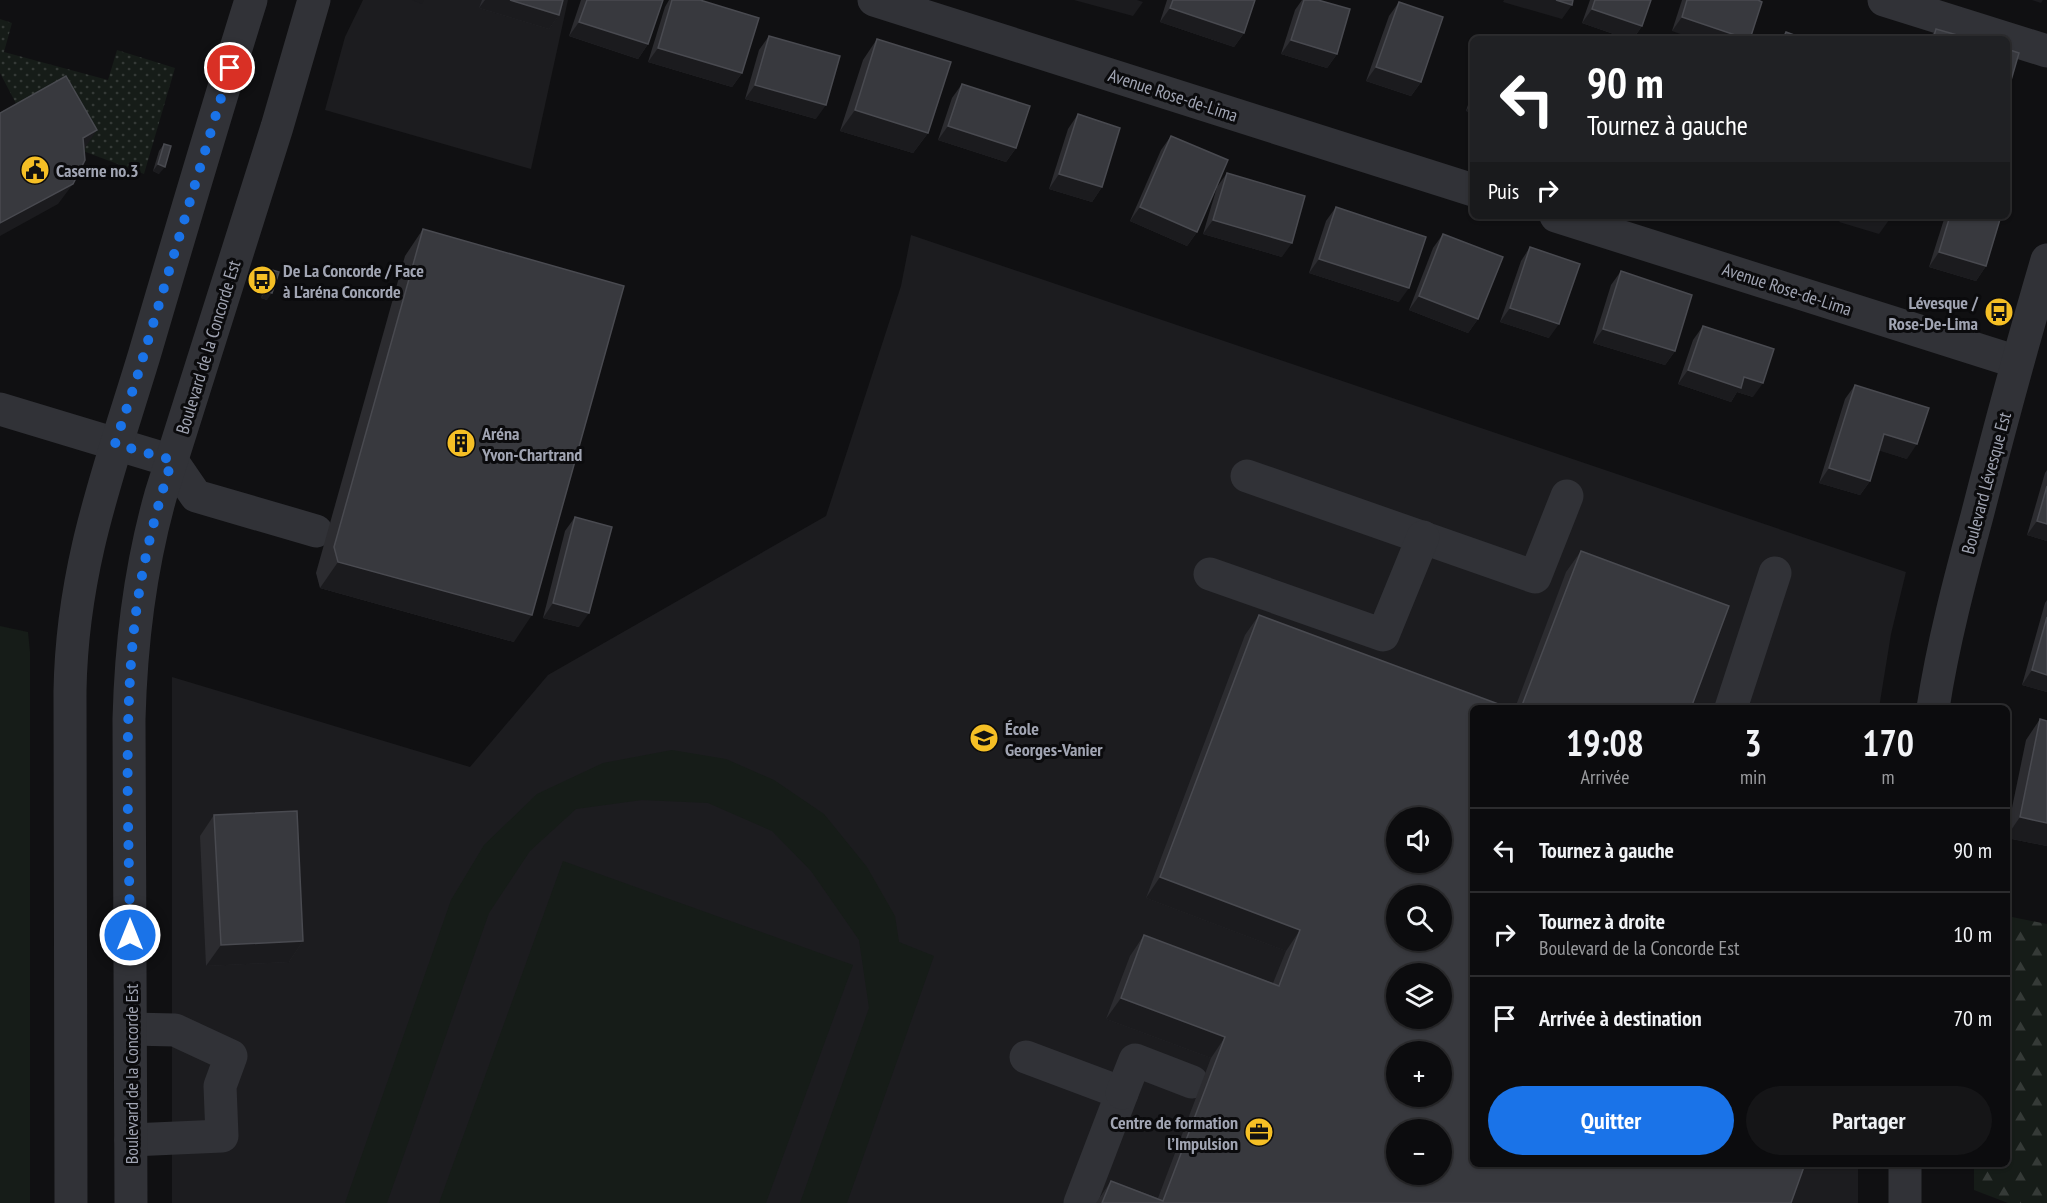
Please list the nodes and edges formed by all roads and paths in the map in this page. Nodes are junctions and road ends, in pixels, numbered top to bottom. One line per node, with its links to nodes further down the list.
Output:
1 (251, 0): 13 (street)
2 (314, 0): 14 (street, Boulevard de la Concorde Est)
3 (874, 0): 8 (street, Avenue Rose-de-Lima)
4 (1884, 0): 5 (street)
5 (1999, 36)
6 (2010, 39): 7 (street)
7 (2047, 51)
8 (1470, 189)
9 (1565, 219): 11 (street, Avenue Rose-de-Lima)
10 (2047, 260): 11 (street, Boulevard Lévesque Est)
11 (2017, 362): 22 (street, Boulevard Lévesque Est)
12 (0, 409): 13 (street)
13 (115, 444): 14 (street); 29 (street)
14 (172, 460): 17 (street); 23 (street, Boulevard de la Concorde Est)
15 (1247, 476): 18 (street)
16 (1567, 496): 18 (street)
17 (316, 531)
18 (1423, 537): 20 (street)
19 (1775, 573): 21 (street)
20 (1210, 574)
21 (1732, 705)
22 (1934, 705)
23 (131, 1029): 27 (street, Boulevard de la Concorde Est); 27 (street)
24 (1026, 1057): 26 (street)
25 (1192, 1082): 26 (street)
26 (1122, 1093): 31 (street)
27 (131, 1140): 30 (street, Boulevard de la Concorde Est)
28 (1905, 1167): 32 (street)
29 (71, 1203)
30 (131, 1203)
31 (1080, 1203)
32 (1905, 1203)

